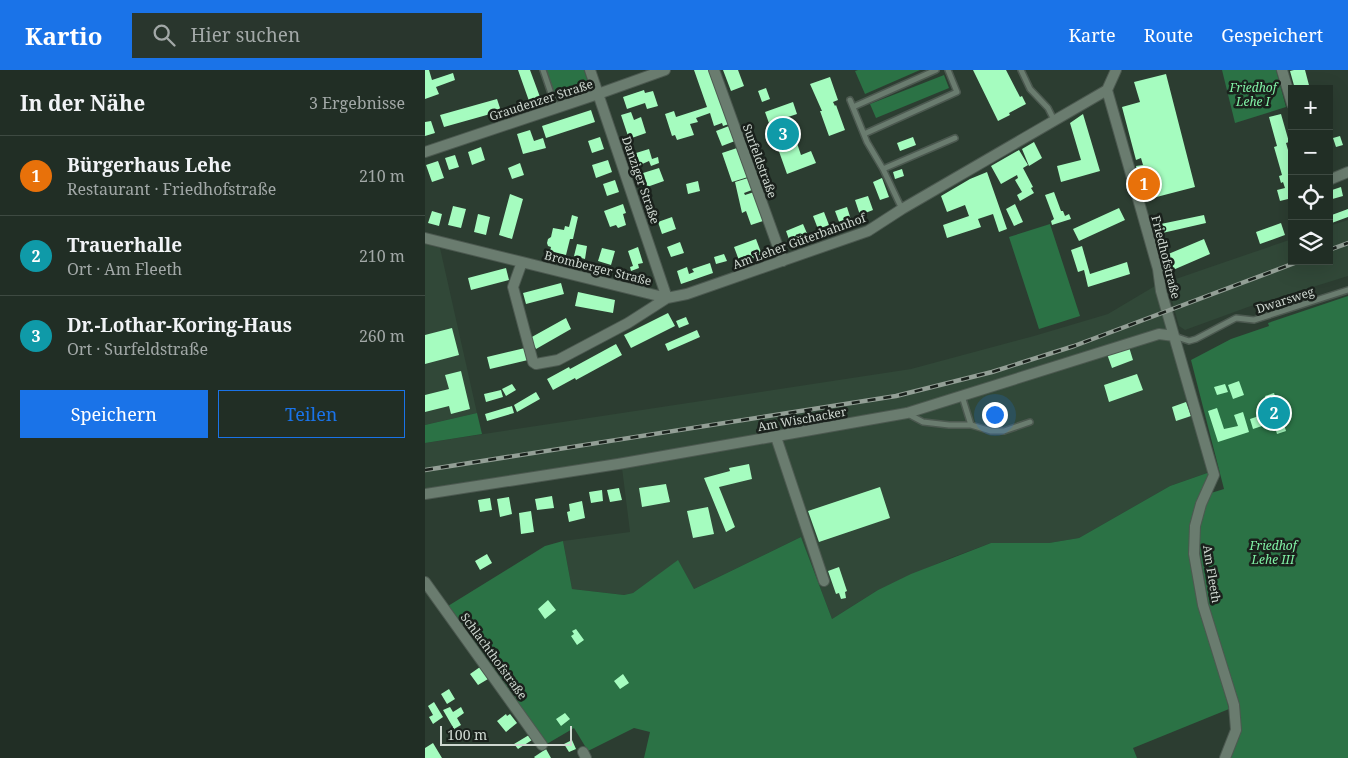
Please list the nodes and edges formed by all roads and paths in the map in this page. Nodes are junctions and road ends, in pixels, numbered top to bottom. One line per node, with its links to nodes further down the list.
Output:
1 (543, 70): 15 (lane)
2 (590, 70): 12 (street, Danziger Straße)
3 (665, 70): 12 (street, Graudenzer Straße)
4 (714, 70): 25 (street, Surfeldstraße)
5 (936, 70): 14 (lane)
6 (948, 70): 17 (lane)
7 (1021, 70): 16 (lane)
8 (1115, 70): 10 (street)
9 (1282, 70): 11 (street)
10 (1107, 90): 16 (street, Am Leher Güterbahnhof); 29 (street, Friedhofstraße)
11 (1288, 90)
12 (598, 94): 15 (street, Graudenzer Straße); 28 (street, Danziger Straße)
13 (850, 100): 14 (lane)
14 (853, 107): 17 (lane)
15 (556, 108): 19 (street, Graudenzer Straße)
16 (1054, 120): 23 (street, Am Leher Güterbahnhof)
17 (864, 134): 20 (lane)
18 (955, 138): 20 (lane)
19 (425, 152)
20 (883, 168): 23 (lane)
21 (1348, 172): 22 (street)
22 (1333, 178)
23 (902, 209): 25 (street, Am Leher Güterbahnhof)
24 (425, 238): 26 (street, Bromberger Straße)
25 (783, 261): 28 (street, Am Leher Güterbahnhof)
26 (522, 262): 28 (street, Bromberger Straße); 28 (street, Am Leher Güterbahnhof)
27 (1348, 290): 29 (lane, Dwarsweg)
28 (667, 298)
29 (1174, 336): 30 (street, Am Wischacker); 39 (street, Am Fleeth)
30 (962, 396): 31 (street, Am Wischacker); 33 (lane)
31 (907, 413): 33 (lane); 34 (street, Am Wischacker)
32 (1030, 422): 33 (lane)
33 (971, 425)
34 (776, 437): 35 (street, Am Wischacker); 36 (street)
35 (425, 494)
36 (824, 581)
37 (425, 582): 38 (street, Schlachthofstraße)
38 (542, 745)
39 (1225, 758)

